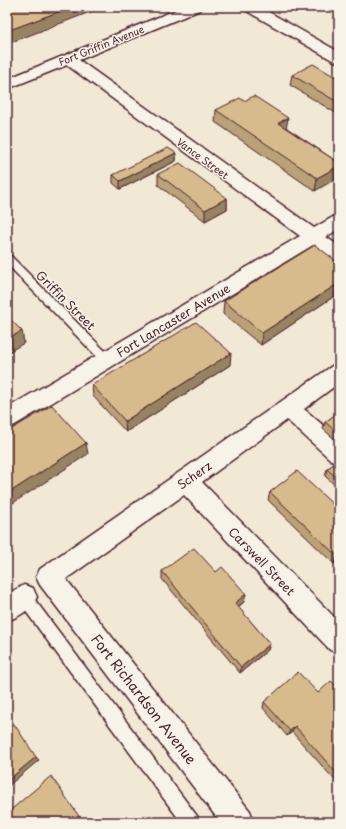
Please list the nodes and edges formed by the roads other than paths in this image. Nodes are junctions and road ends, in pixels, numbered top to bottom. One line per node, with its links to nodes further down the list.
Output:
1 (195, 7): 4 (street, Fort Griffin Avenue)
2 (250, 7): 3 (street)
3 (339, 58)
4 (68, 59): 5 (street, Fort Griffin Avenue); 7 (street, Vance Street)
5 (7, 84)
6 (339, 221): 7 (street, Fort Lancaster Avenue)
7 (313, 237): 8 (street, Vance Street); 10 (street, Fort Lancaster Avenue)
8 (339, 255)
9 (7, 258): 10 (lane, Griffin Street)
10 (106, 359): 13 (street, Fort Lancaster Avenue)
11 (339, 372): 12 (street, Scherz)
12 (288, 408): 14 (street); 15 (street, Scherz)
13 (7, 419)
14 (339, 453)
15 (186, 481): 16 (street, Scherz); 18 (street, Carswell Street)
16 (49, 577): 20 (street, Fort Richardson Avenue)
17 (16, 603): 19 (lane)
18 (339, 640)
19 (191, 822)
20 (239, 822)

